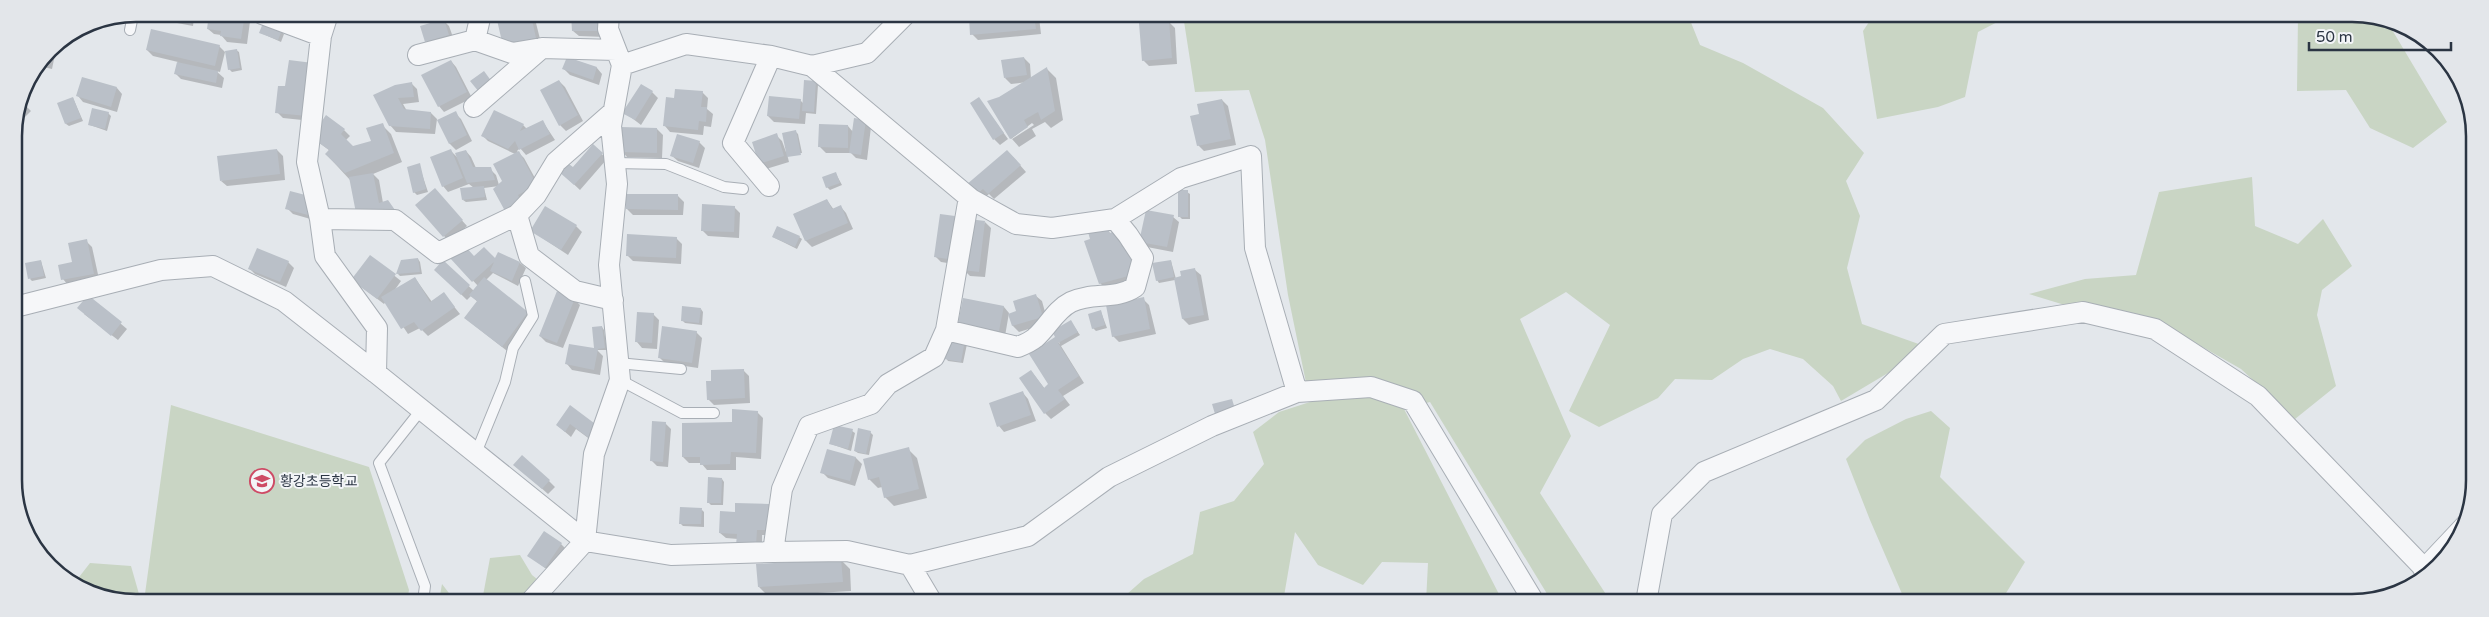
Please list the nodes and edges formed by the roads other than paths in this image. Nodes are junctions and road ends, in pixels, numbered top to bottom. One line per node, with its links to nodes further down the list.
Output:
1 (132, 22): 7 (lane)
2 (283, 22): 8 (street)
3 (325, 22): 8 (street)
4 (479, 22): 9 (street)
5 (608, 22): 13 (street)
6 (898, 22): 14 (street)
7 (130, 30)
8 (321, 36): 22 (street)
9 (475, 40): 10 (street); 11 (street)
10 (542, 48): 13 (street); 15 (street)
11 (418, 55)
12 (771, 56): 13 (street); 14 (street); 18 (street)
13 (619, 58): 16 (street)
14 (812, 66): 20 (street)
15 (474, 107)
16 (613, 112): 17 (street); 21 (street)
17 (615, 163): 19 (lane); 25 (street)
18 (769, 186)
19 (743, 189)
20 (969, 197): 23 (street); 27 (street)
21 (518, 215): 22 (street); 25 (street)
22 (320, 219): 30 (street)
23 (1115, 219): 27 (street); 31 (street)
24 (525, 281): 34 (lane)
25 (613, 300): 29 (street)
26 (22, 305): 30 (street)
27 (946, 330): 37 (street)
28 (681, 369): 29 (lane)
29 (619, 372): 33 (lane); 36 (street)
30 (376, 374): 32 (street)
31 (1297, 392): 38 (street); 44 (street)
32 (421, 410): 34 (street); 41 (lane)
33 (714, 413)
34 (476, 454): 36 (street)
35 (2451, 537): 39 (lane)
36 (585, 541): 37 (street); 42 (street)
37 (773, 552): 38 (street)
38 (910, 565): 43 (street)
39 (2428, 566)
40 (2423, 570): 45 (street)
41 (424, 594)
42 (538, 594)
43 (927, 594)
44 (1529, 594)
45 (1647, 594)

